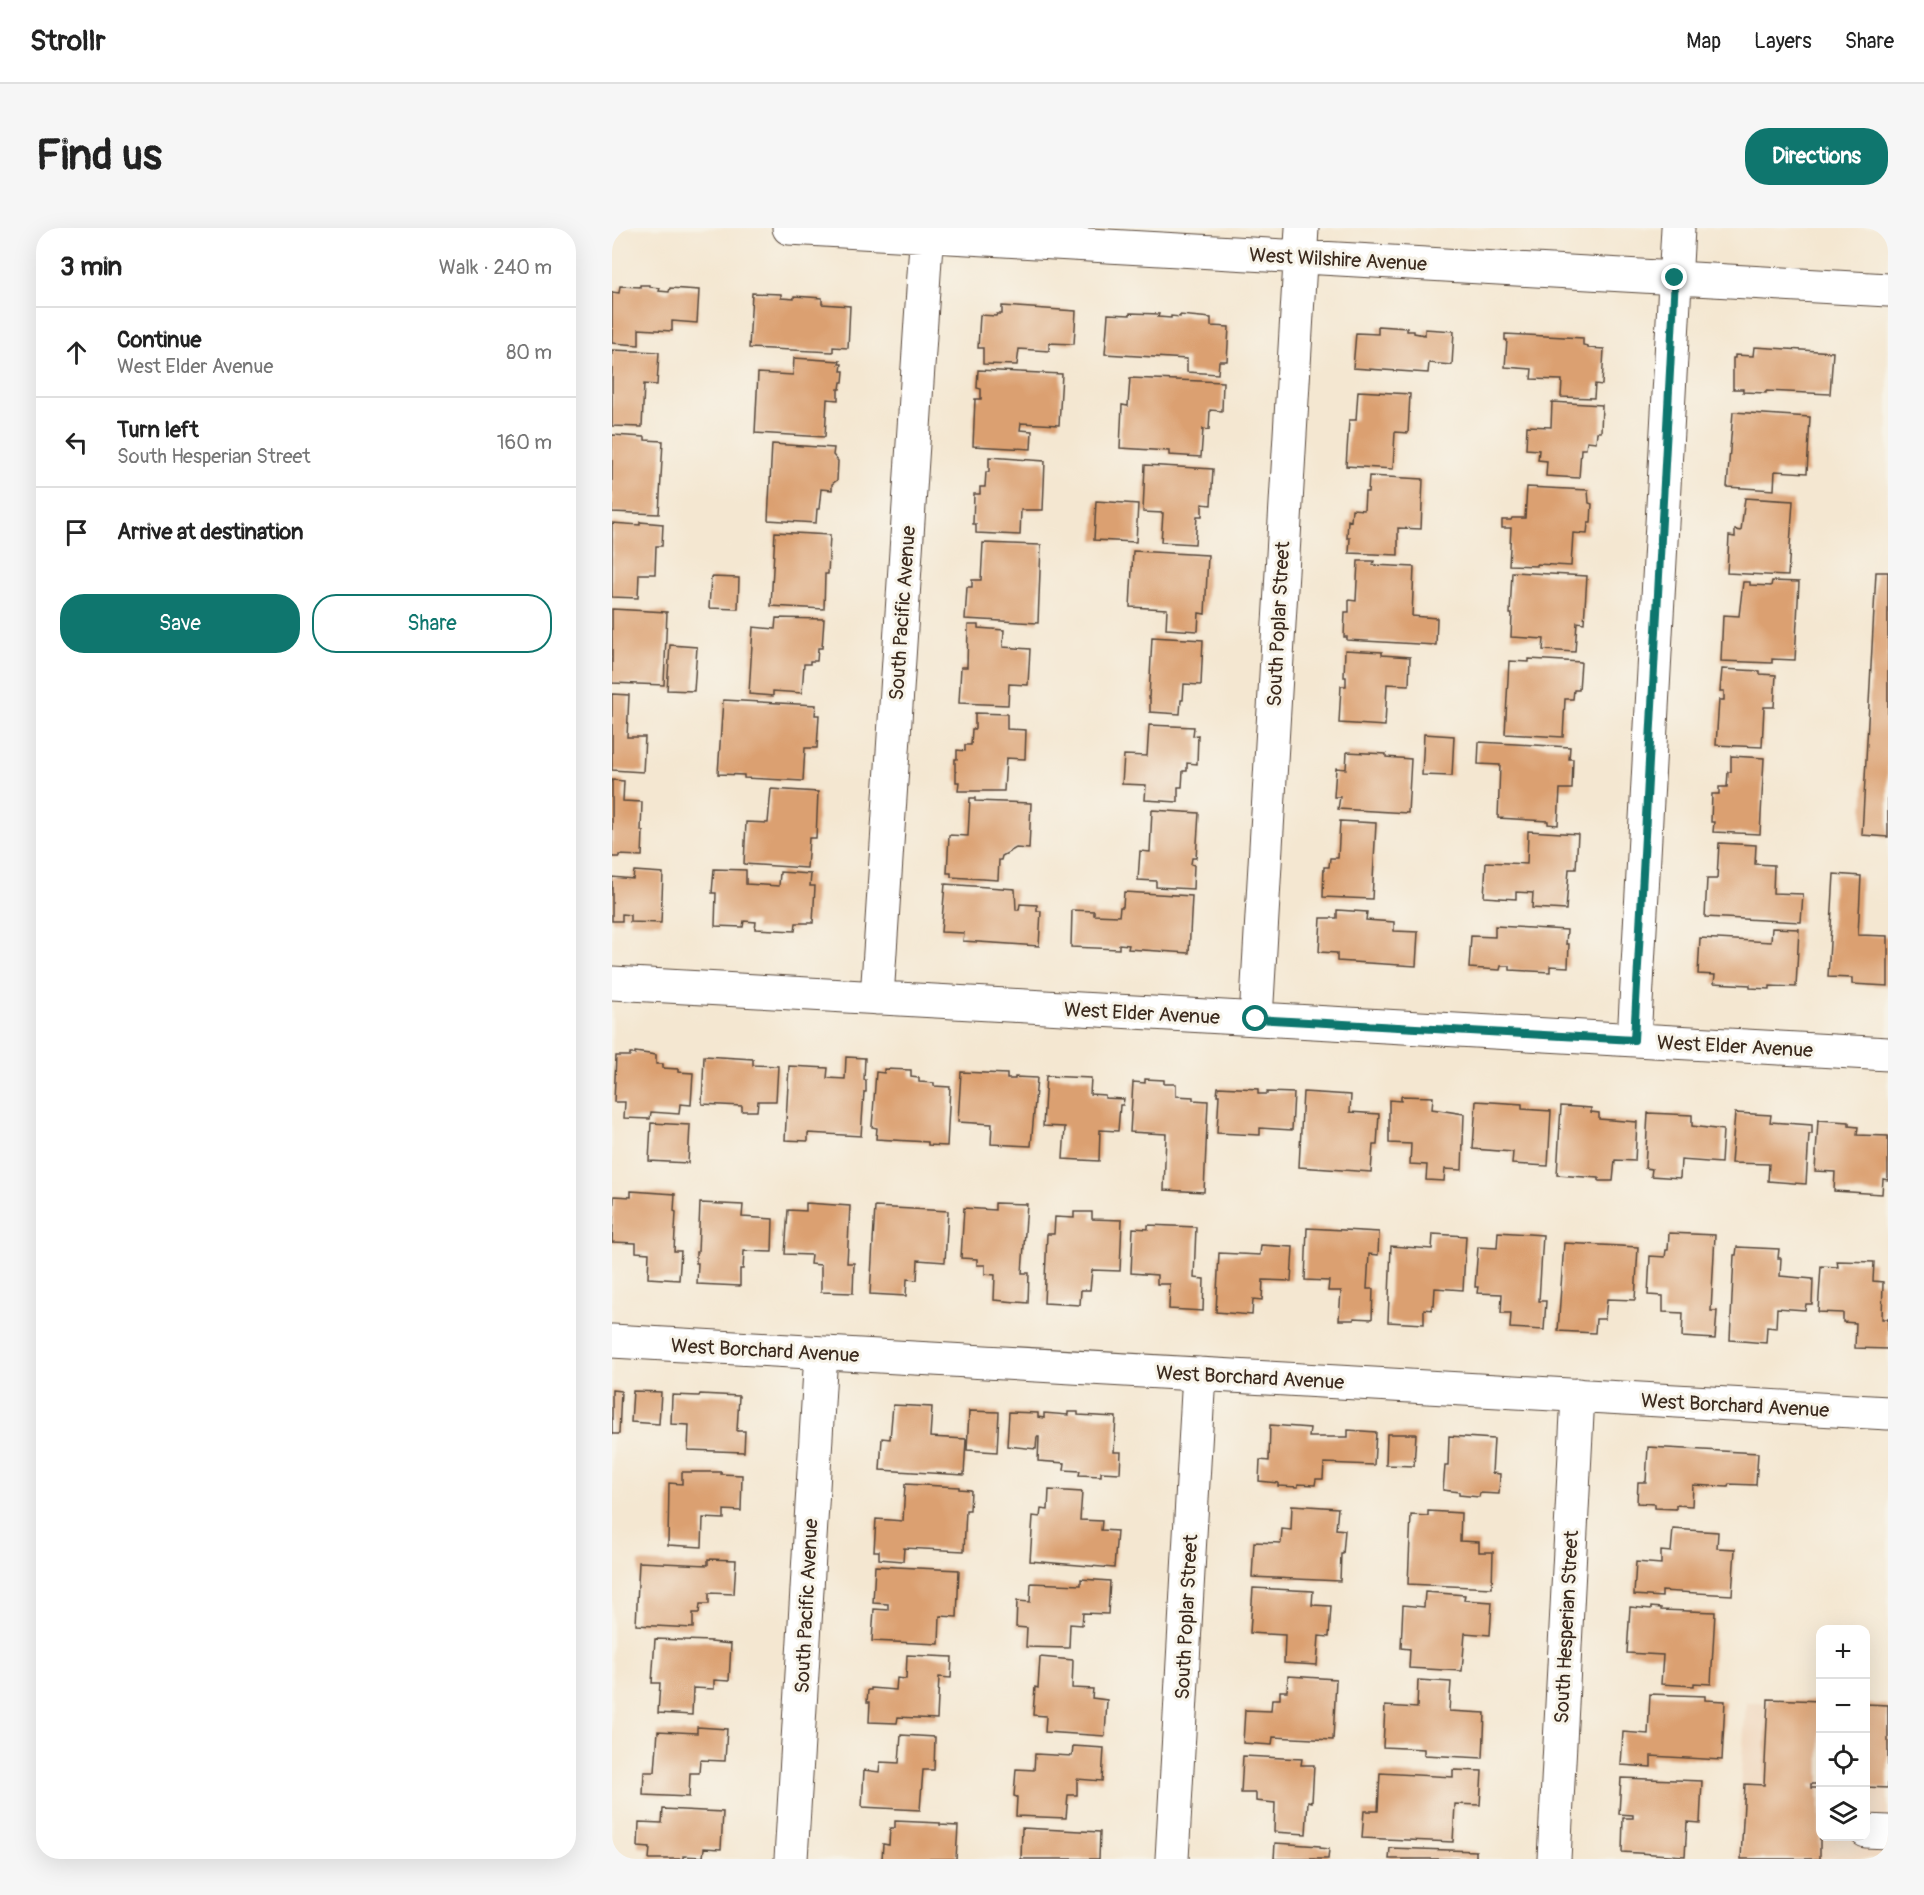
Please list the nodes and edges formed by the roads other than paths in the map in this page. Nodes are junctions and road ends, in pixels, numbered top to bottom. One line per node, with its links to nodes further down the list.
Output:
1 (789, 228): 3 (street, West Wilshire Avenue)
2 (1678, 228): 5 (street)
3 (927, 232): 4 (street, West Wilshire Avenue); 8 (street, South Pacific Avenue)
4 (1301, 243): 5 (street, West Wilshire Avenue); 9 (street, South Poplar Street)
5 (1675, 278): 6 (street, West Wilshire Avenue); 10 (street)
6 (1888, 290)
7 (612, 983): 8 (street, West Elder Avenue)
8 (877, 998): 9 (street, West Elder Avenue)
9 (1256, 1019): 10 (street, West Elder Avenue)
10 (1634, 1040): 11 (street, West Elder Avenue)
11 (1888, 1054)
12 (612, 1341): 13 (street, West Borchard Avenue)
13 (821, 1353): 14 (street, West Borchard Avenue); 20 (street, South Pacific Avenue)
14 (1199, 1374): 15 (street, West Borchard Avenue); 21 (street, South Poplar Street)
15 (1578, 1395): 16 (street, West Borchard Avenue); 22 (street, South Hesperian Street)
16 (1888, 1413)
17 (1870, 1831): 18 (street)
18 (1888, 1832)
19 (1863, 1841): 23 (street)
20 (792, 1859)
21 (1172, 1859)
22 (1554, 1859)
23 (1862, 1859)

